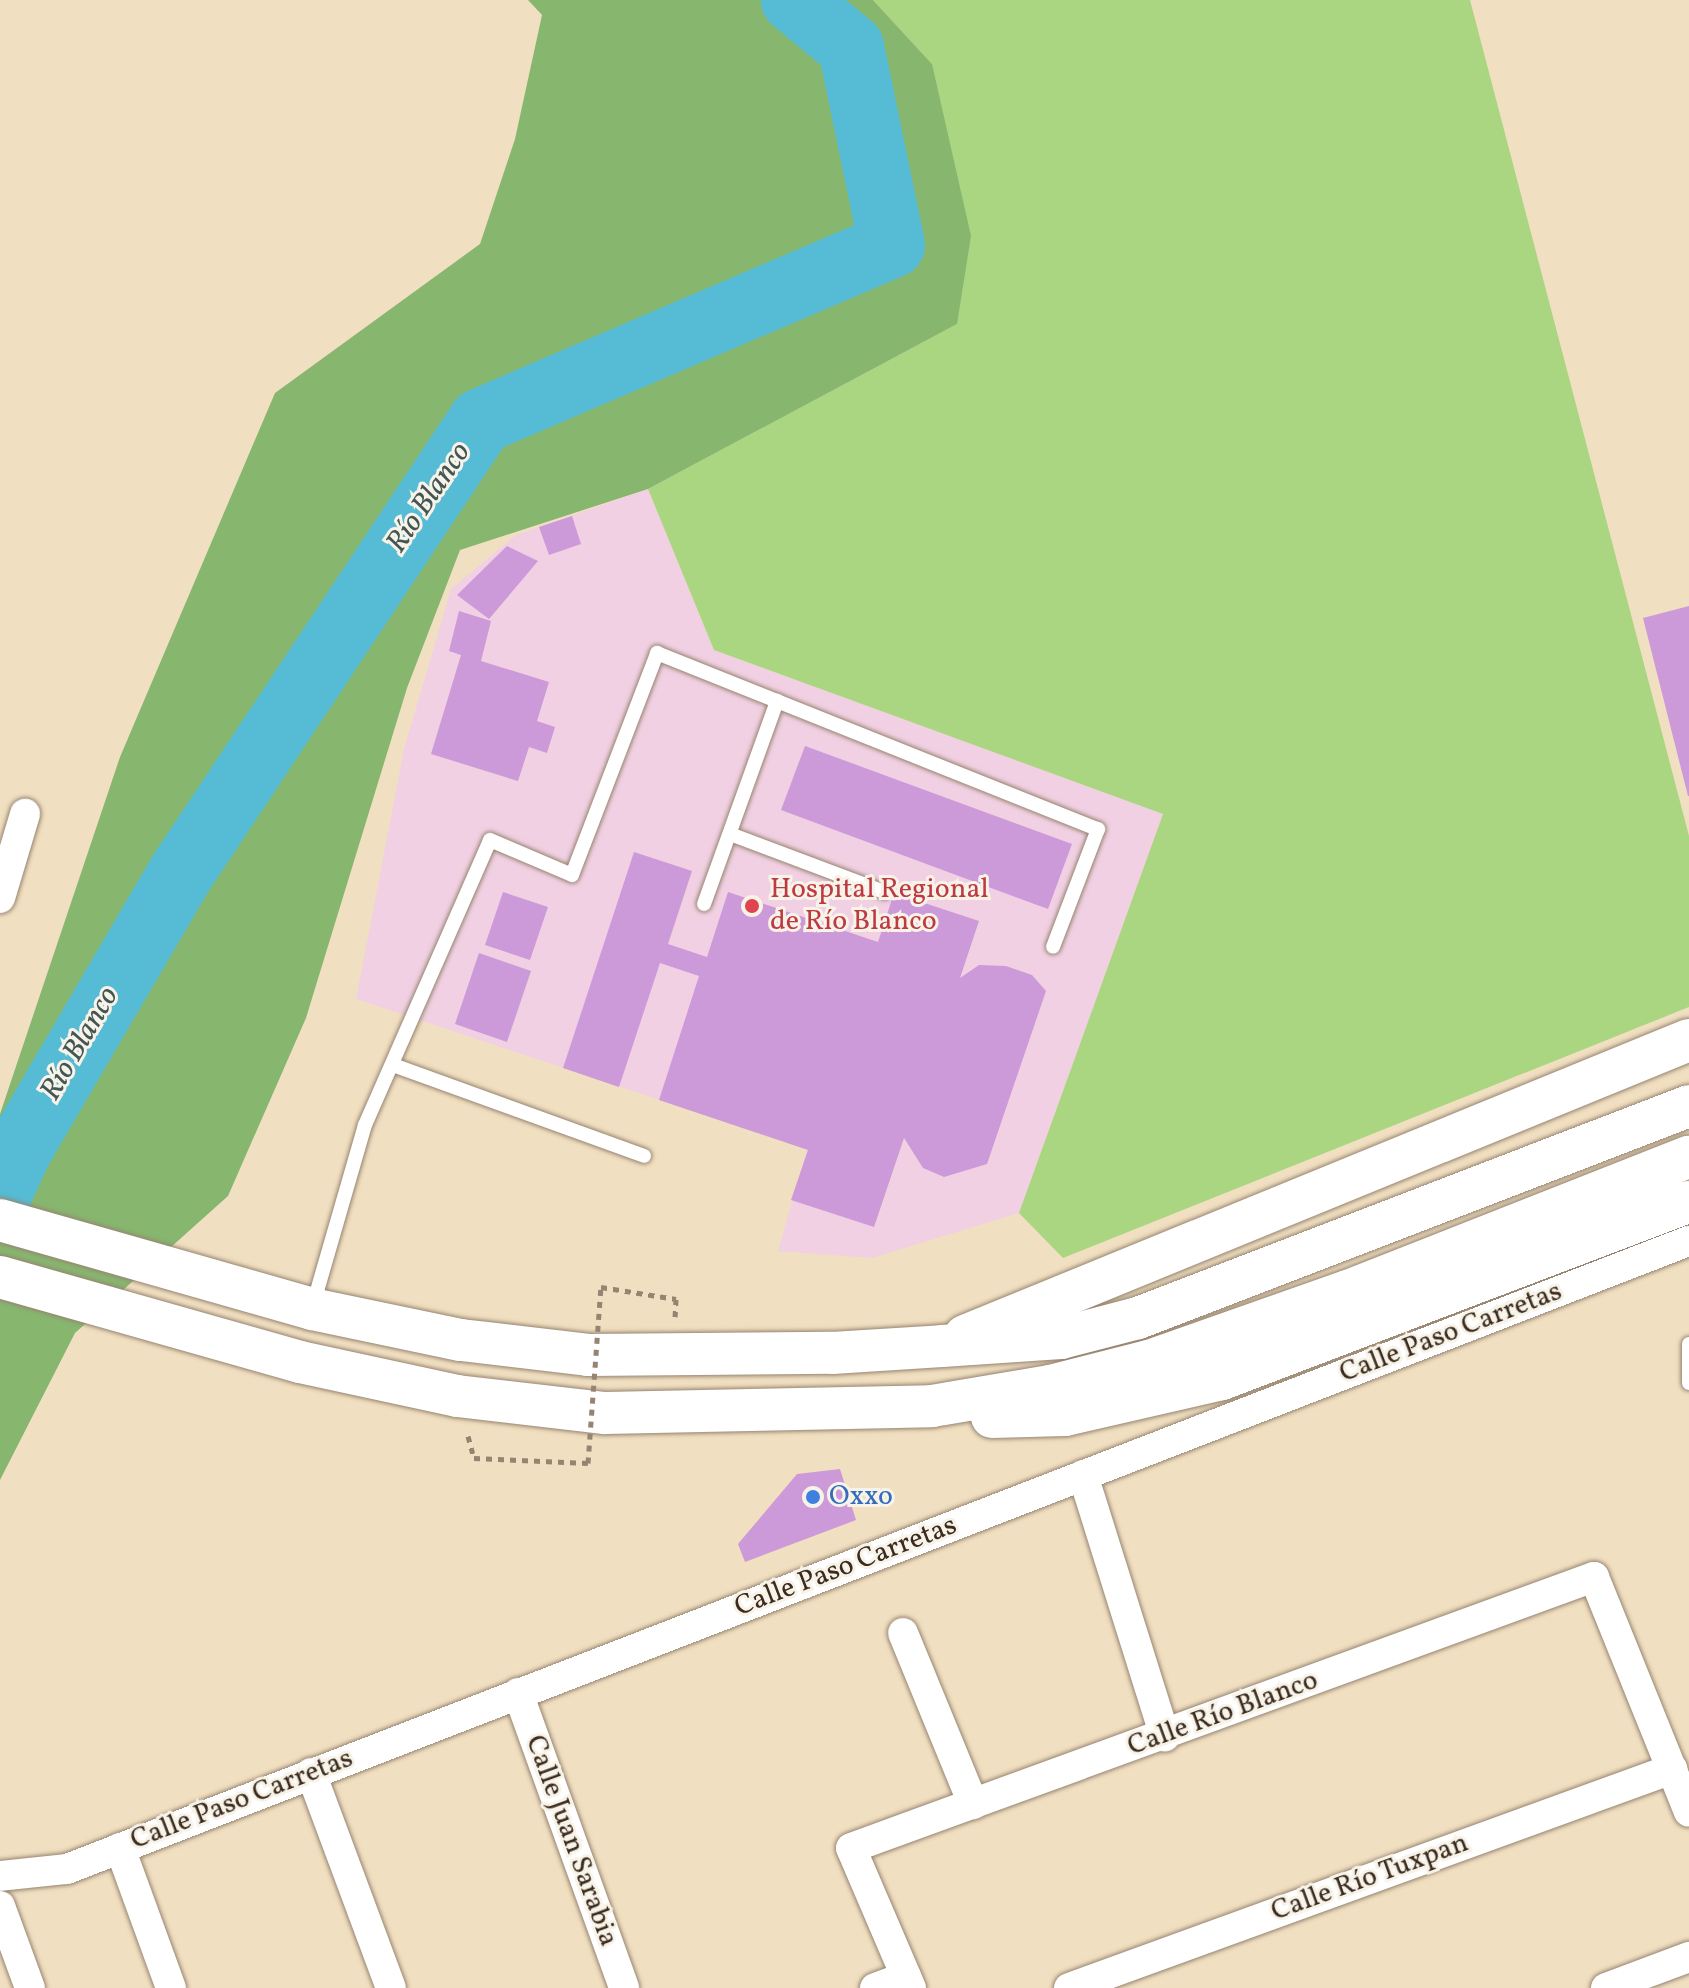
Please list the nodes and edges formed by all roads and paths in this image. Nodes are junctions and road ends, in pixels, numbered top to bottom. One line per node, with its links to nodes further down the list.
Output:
1 (777, 701): 3 (lane); 7 (lane); 9 (lane)
2 (25, 814): 5 (street)
3 (730, 834): 4 (lane); 6 (lane)
4 (884, 892)
5 (0, 898)
6 (704, 904)
7 (1053, 947)
8 (1689, 1040): 19 (street)
9 (393, 1065): 11 (lane); 17 (lane)
10 (1689, 1106): 19 (street)
11 (644, 1156)
12 (1689, 1157): 23 (street)
13 (1689, 1202): 23 (street)
14 (0, 1220): 17 (street)
15 (1689, 1241): 24 (street, Calle Paso Carretas)
16 (0, 1277): 22 (street)
17 (312, 1309): 20 (street)
18 (1689, 1344): 21 (lane)
19 (942, 1346): 20 (street)
20 (671, 1353): 22 (path, bridge)
21 (1689, 1383)
22 (457, 1396): 23 (street)
23 (932, 1406)
24 (1083, 1475): 26 (street, Calle Paso Carretas); 27 (street)
25 (903, 1633): 30 (street)
26 (518, 1693): 29 (street, Calle Paso Carretas); 40 (street, Calle Juan Sarabia)
27 (1165, 1736): 28 (street, Calle Río Blanco); 30 (street, Calle Río Blanco)
28 (1672, 1769): 31 (street); 42 (street, Calle Río Tuxpan)
29 (311, 1773): 32 (street, Calle Paso Carretas); 39 (street)
30 (973, 1804): 36 (street, Calle Río Blanco)
31 (1689, 1812)
32 (120, 1848): 33 (street, Calle Paso Carretas); 38 (street)
33 (0, 1876)
34 (0, 1906): 37 (street)
35 (1689, 1957): 43 (street)
36 (909, 1982): 41 (street)
37 (30, 1988)
38 (171, 1988)
39 (391, 1988)
40 (624, 1988)
41 (875, 1988)
42 (1069, 1988)
43 (1606, 1988)

